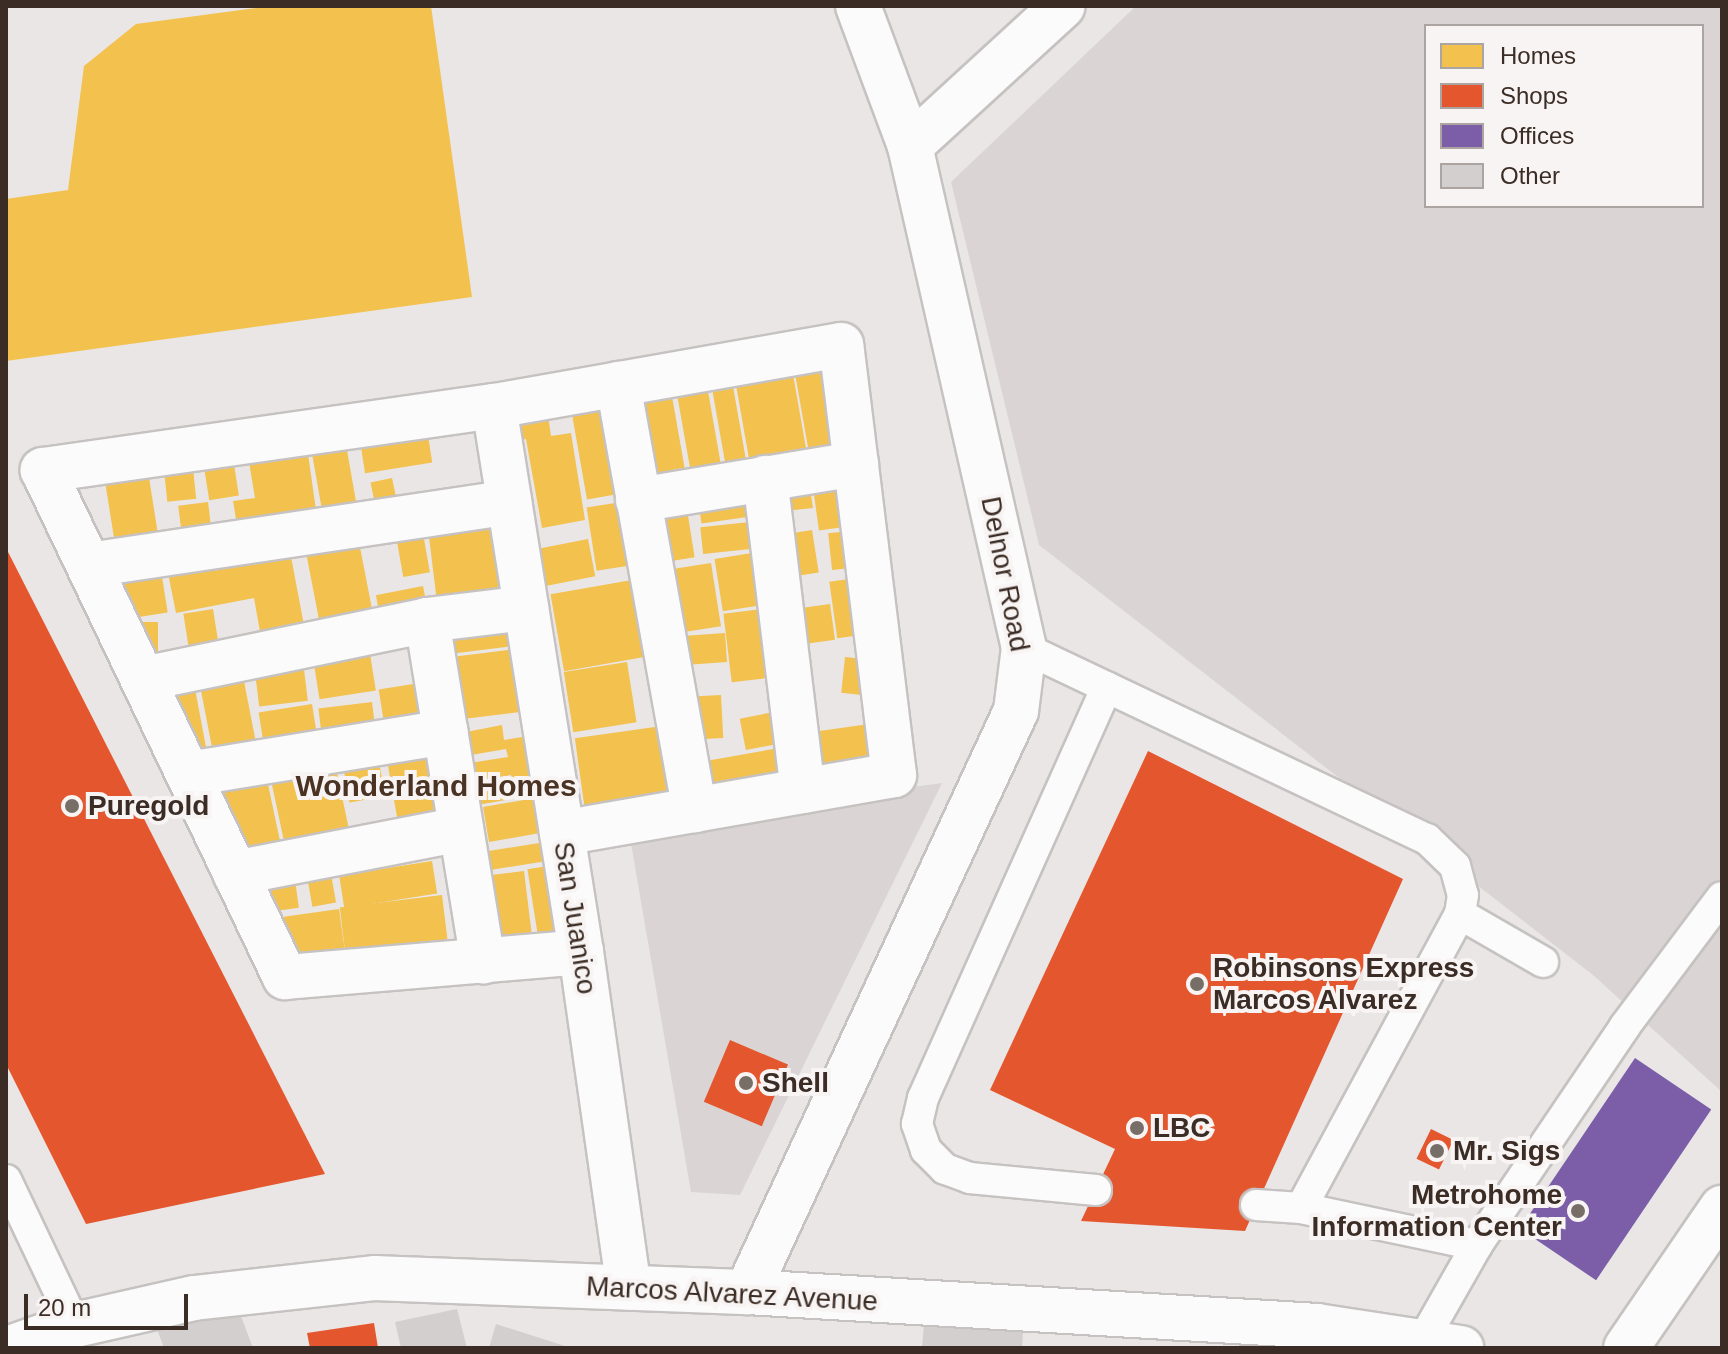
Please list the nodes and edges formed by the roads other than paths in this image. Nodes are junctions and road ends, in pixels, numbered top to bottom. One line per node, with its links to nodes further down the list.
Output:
1 (858, 6): 3 (street, Delnor Road)
2 (1063, 6): 3 (street)
3 (910, 146): 13 (street, Delnor Road)
4 (618, 384): 5 (street); 6 (street); 8 (street)
5 (494, 406): 9 (street, San Juanico); 10 (street)
6 (856, 464): 7 (street); 18 (street)
7 (765, 478): 8 (street); 18 (street)
8 (638, 500): 19 (street)
9 (509, 502): 10 (street); 11 (street, San Juanico)
10 (89, 565): 14 (street)
11 (526, 608): 12 (street); 21 (street, San Juanico)
12 (427, 620): 14 (street); 16 (street)
13 (1024, 648): 15 (lane); 35 (street, Delnor Road)
14 (143, 679): 17 (street)
15 (1107, 687): 24 (lane); 29 (lane)
16 (446, 732): 17 (street); 20 (street)
17 (189, 774): 22 (street)
18 (803, 791): 19 (street)
19 (695, 810): 21 (street)
20 (461, 829): 22 (street); 26 (street)
21 (562, 833): 25 (street, San Juanico)
22 (235, 873): 26 (street)
23 (1722, 897): 33 (lane)
24 (1460, 914): 27 (lane); 31 (lane)
25 (581, 952): 26 (street); 34 (street, San Juanico)
26 (483, 961)
27 (1543, 962)
28 (6, 1180): 36 (lane)
29 (1096, 1190)
30 (1256, 1205): 31 (lane)
31 (1301, 1208): 33 (lane)
32 (1722, 1208): 40 (street)
33 (1477, 1245): 38 (lane)
34 (629, 1288): 35 (street, Marcos Alvarez Avenue); 36 (street, Marcos Alvarez Avenue)
35 (747, 1292): 37 (street, Marcos Alvarez Avenue)
36 (75, 1325): 39 (street, Marcos Alvarez Avenue)
37 (1323, 1337): 38 (street, Marcos Alvarez Avenue)
38 (1442, 1344)
39 (10, 1348)
40 (1626, 1348)

